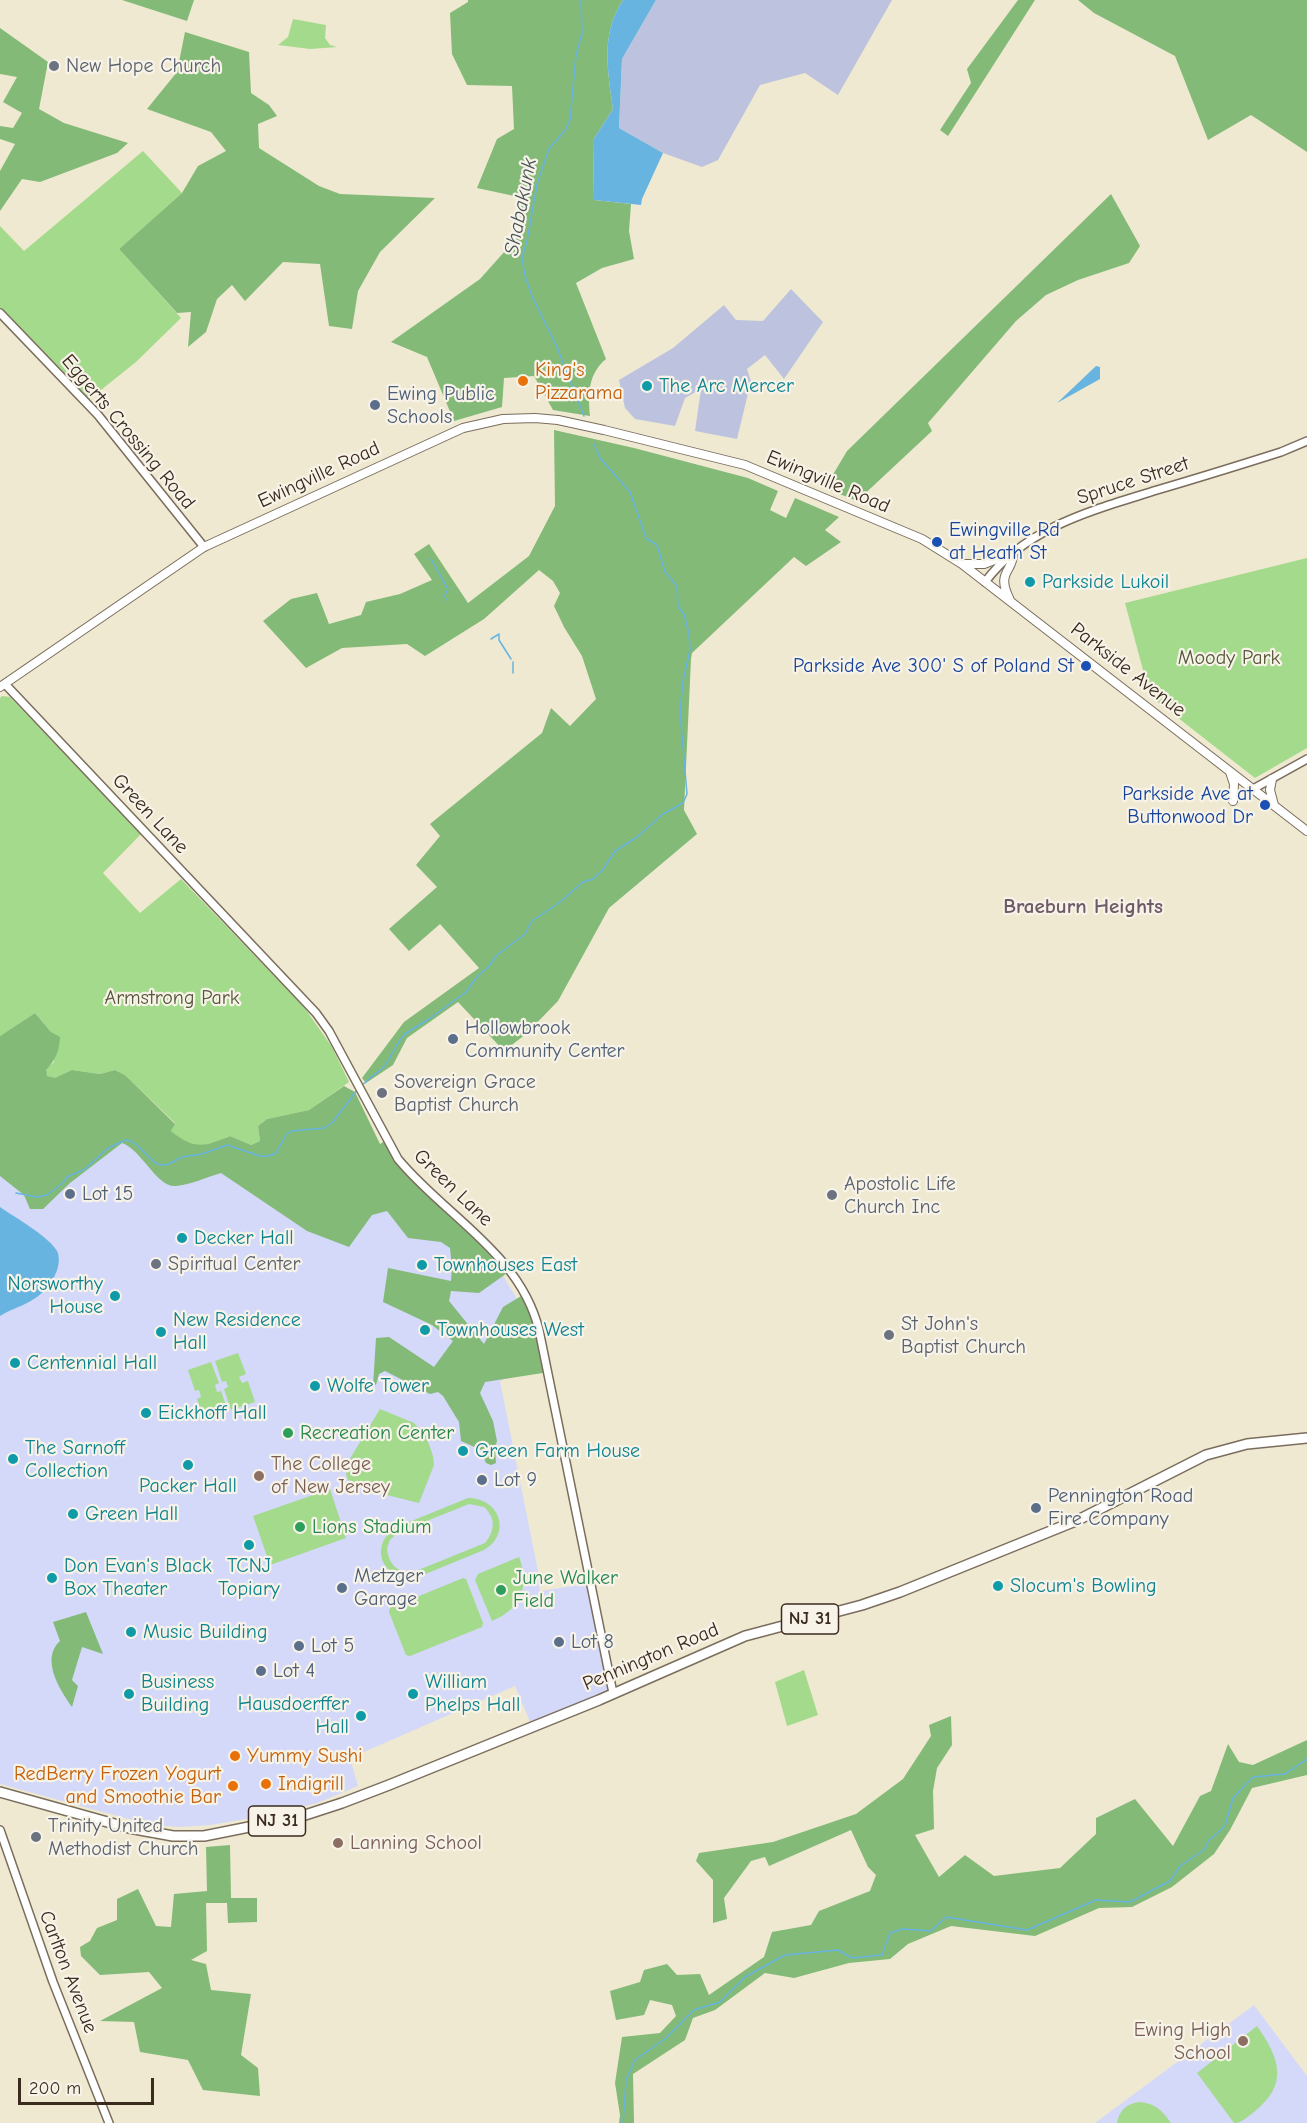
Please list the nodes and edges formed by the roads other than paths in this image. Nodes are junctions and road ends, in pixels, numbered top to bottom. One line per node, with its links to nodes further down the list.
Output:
1 (0, 313): 4 (street, Eggerts Crossing Road)
2 (1307, 441): 5 (street, Spruce Street)
3 (926, 541): 4 (main road, Ewingville Road); 6 (main road, Parkside Avenue)
4 (204, 547): 9 (main road, Ewingville Road)
5 (1012, 553): 6 (main road); 7 (street, Spruce Street); 8 (main road)
6 (962, 564): 7 (main road, Parkside Avenue)
7 (985, 582): 8 (main road, Parkside Avenue)
8 (1011, 601): 11 (main road, Parkside Avenue)
9 (2, 686): 18 (street, Green Lane)
10 (1307, 759): 12 (street)
11 (1230, 771): 13 (main road, Parkside Avenue); 14 (main road)
12 (1272, 779): 13 (street); 15 (main road)
13 (1253, 789): 15 (main road, Parkside Avenue)
14 (1233, 801)
15 (1275, 806): 16 (main road, Parkside Avenue)
16 (1307, 831)
17 (1307, 1438): 18 (main road, Pennington Road / NJ 31)
18 (613, 1693): 19 (main road, Pennington Road / NJ 31)
19 (0, 1792)
20 (0, 1830): 21 (street, Carlton Avenue)
21 (109, 2123)

